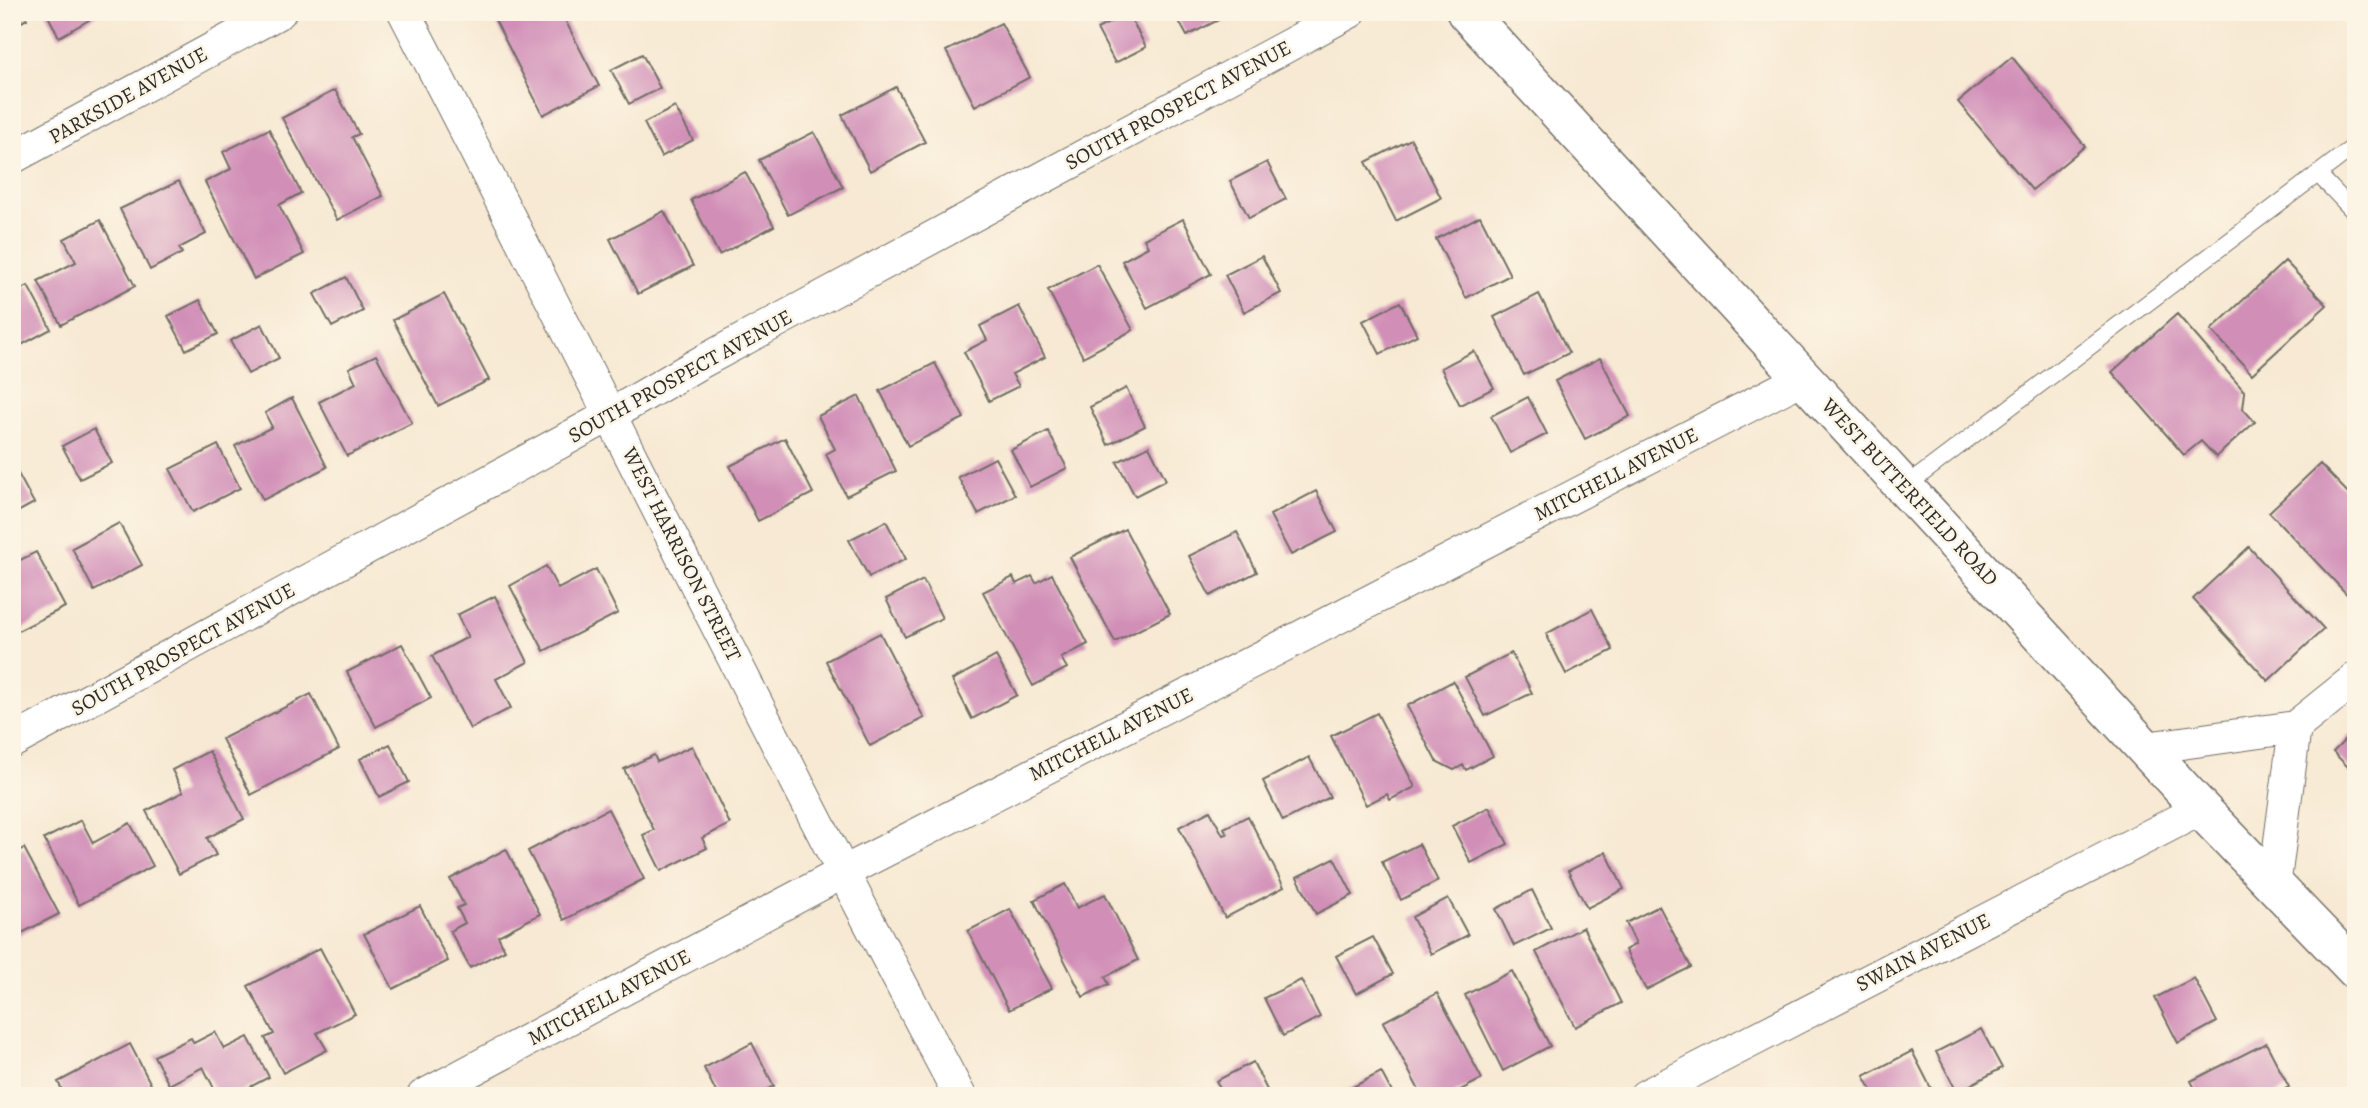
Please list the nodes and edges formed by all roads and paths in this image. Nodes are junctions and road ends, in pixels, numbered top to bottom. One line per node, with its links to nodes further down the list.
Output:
1 (280, 12): 6 (street, PARKSIDE AVENUE)
2 (404, 12): 10 (street, WEST HARRISON STREET)
3 (1350, 12): 10 (street, SOUTH PROSPECT AVENUE)
4 (1466, 12): 9 (main road, WEST BUTTERFIELD ROAD)
5 (2356, 145): 7 (lane)
6 (12, 158)
7 (2318, 174): 8 (lane); 11 (lane)
8 (2356, 214)
9 (1803, 378): 11 (main road, WEST BUTTERFIELD ROAD); 17 (street, MITCHELL AVENUE)
10 (612, 414): 14 (street, SOUTH PROSPECT AVENUE); 17 (street, WEST HARRISON STREET)
11 (1906, 486): 15 (main road, WEST BUTTERFIELD ROAD)
12 (2356, 678): 13 (street)
13 (2295, 727): 15 (street); 18 (street)
14 (12, 742)
15 (2146, 748): 16 (main road, WEST BUTTERFIELD ROAD)
16 (2201, 809): 18 (main road, WEST BUTTERFIELD ROAD); 22 (street, SWAIN AVENUE)
17 (842, 873): 20 (street, MITCHELL AVENUE); 21 (street, WEST HARRISON STREET)
18 (2274, 887): 19 (main road, WEST BUTTERFIELD ROAD)
19 (2356, 970)
20 (423, 1096)
21 (960, 1096)
22 (1644, 1096)

